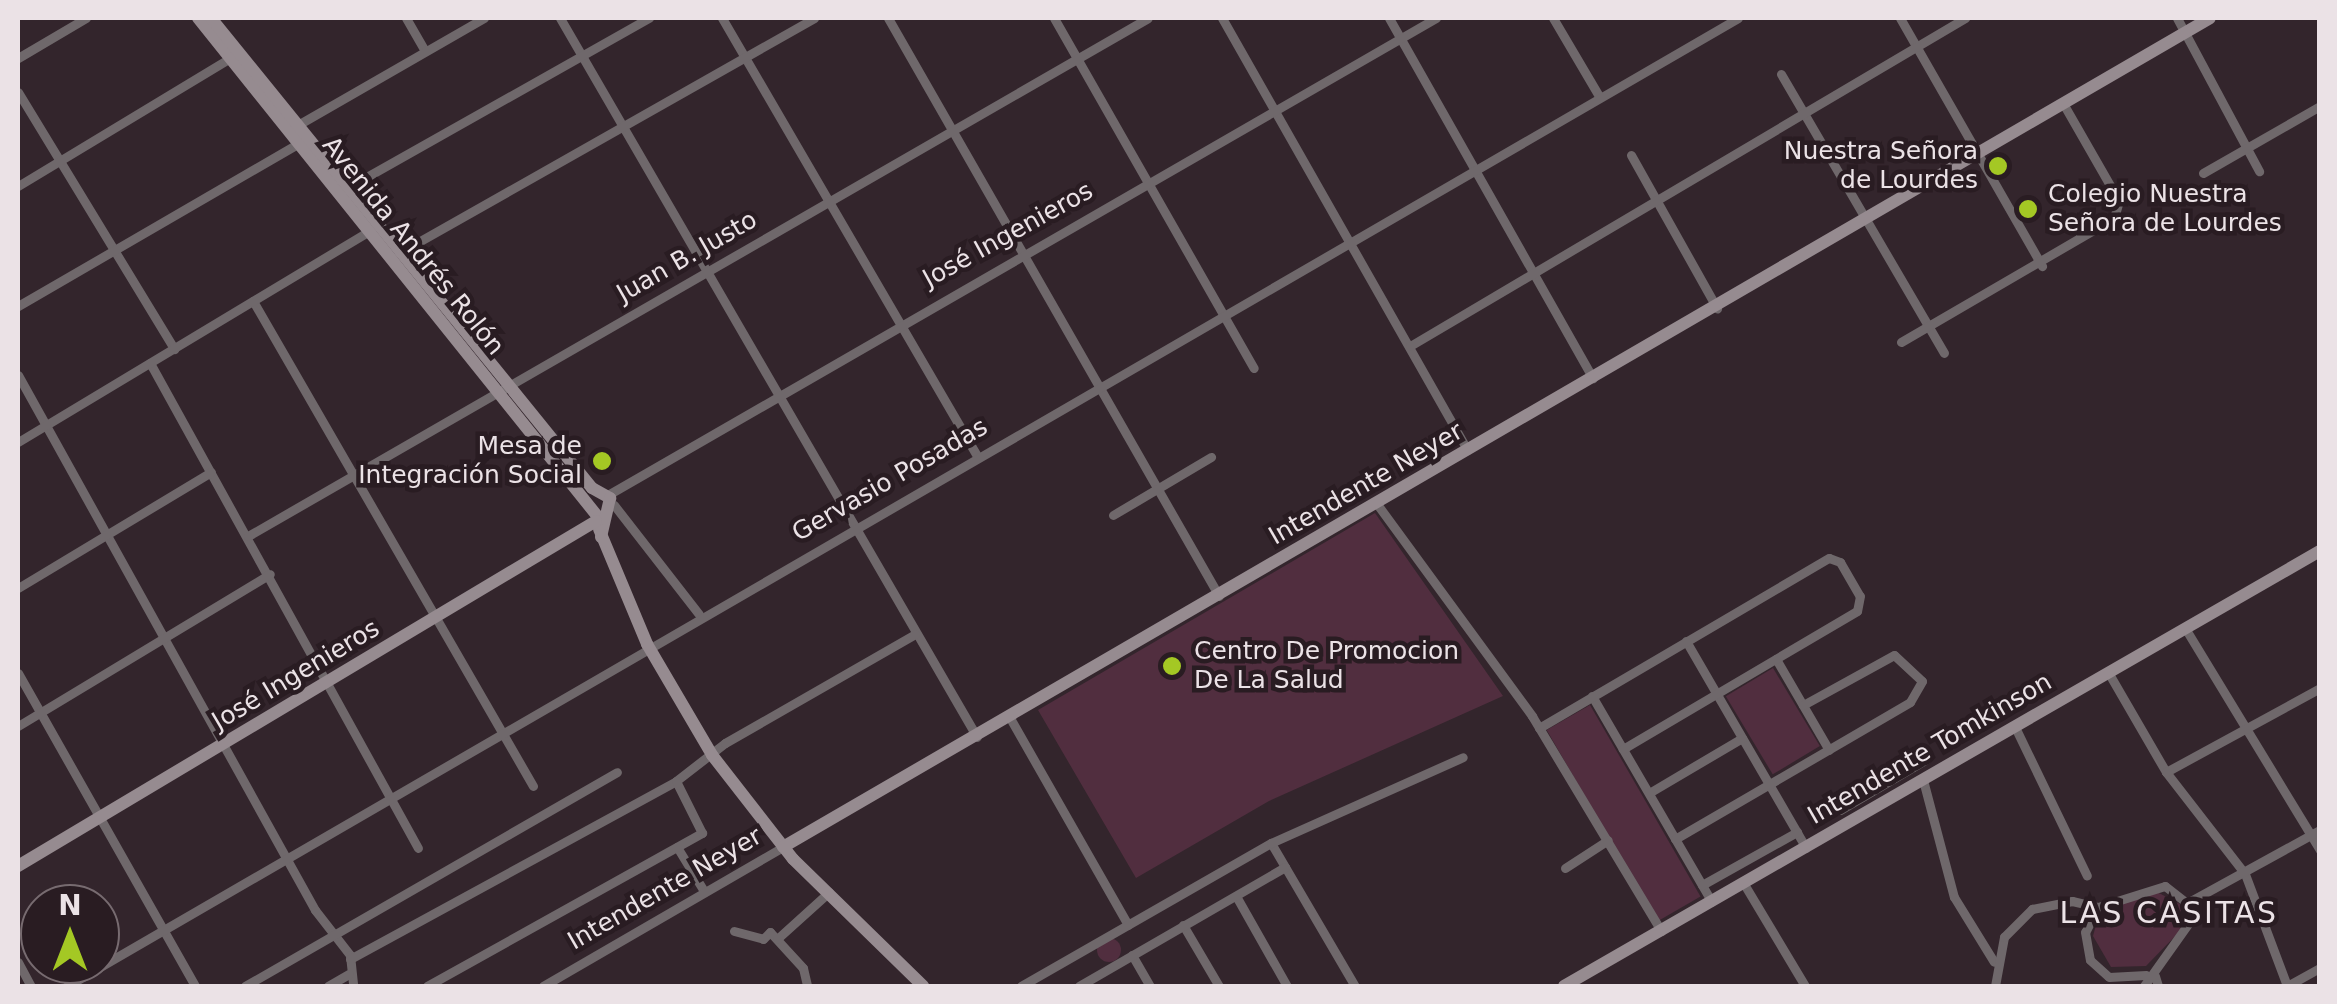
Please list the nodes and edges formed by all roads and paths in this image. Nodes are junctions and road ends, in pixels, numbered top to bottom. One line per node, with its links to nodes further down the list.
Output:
1 (86, 18): 28 (street)
2 (198, 18): 29 (street, Avenida Andrés Rolón)
3 (211, 18): 38 (street, Avenida Andrés Rolón)
4 (406, 18): 25 (street)
5 (484, 18): 25 (street)
6 (560, 18): 26 (street)
7 (649, 18): 26 (street)
8 (722, 18): 27 (street)
9 (814, 18): 27 (street)
10 (888, 18): 40 (street)
11 (1054, 18): 30 (street)
12 (1148, 18): 30 (street, Juan B. Justo)
13 (1222, 18): 36 (street)
14 (1388, 18): 23 (street)
15 (1436, 18): 23 (street, José Ingenieros)
16 (1553, 18): 33 (street)
17 (1900, 18): 24 (street)
18 (1966, 18): 24 (street)
19 (2177, 18): 22 (street)
20 (2210, 18): 22 (street, Intendente Neyer)
21 (1732, 19): 33 (street, Gervasio Posadas)
22 (2186, 32): 34 (street, Intendente Neyer); 42 (street)
23 (1400, 38): 36 (street, José Ingenieros); 46 (street)
24 (1918, 48): 37 (street); 44 (street)
25 (425, 51): 38 (street)
26 (582, 56): 39 (street); 51 (street)
27 (745, 57): 39 (street); 52 (street)
28 (18, 58)
29 (230, 58): 38 (street, Avenida Andrés Rolón); 45 (street)
30 (1077, 58): 40 (street, Juan B. Justo); 49 (street)
31 (1782, 74): 37 (street)
32 (18, 92): 45 (street)
33 (1599, 96): 46 (street, Gervasio Posadas)
34 (2064, 105): 44 (street, Intendente Neyer); 60 (street)
35 (2320, 106): 42 (street)
36 (1276, 110): 49 (street, José Ingenieros); 56 (street)
37 (1805, 116): 53 (street); 54 (street)
38 (296, 126): 41 (street, Avenida Andrés Rolón)
39 (622, 126): 59 (street); 61 (street)
40 (953, 128): 52 (street, Juan B. Justo); 57 (street)
41 (306, 139): 51 (street, Avenida Andrés Rolón); 58 (street)
42 (2247, 148): 47 (street); 48 (street)
43 (1631, 155): 53 (street)
44 (1978, 156): 54 (street, Intendente Neyer); 60 (street)
45 (59, 161): 50 (street); 58 (street)
46 (1477, 169): 56 (street, Gervasio Posadas); 62 (street)
47 (2260, 171)
48 (2203, 173)
49 (1149, 183): 57 (street, José Ingenieros); 66 (street)
50 (18, 186)
51 (345, 190): 55 (street, Avenida Andrés Rolón); 59 (street, Avenida Andrés Rolón)
52 (829, 199): 61 (street, Juan B. Justo); 67 (street)
53 (1658, 202): 62 (street); 65 (street)
54 (1864, 219): 65 (street, Intendente Neyer); 68 (street)
55 (371, 230): 59 (street, Avenida Andrés Rolón); 63 (street)
56 (1352, 242): 66 (street, Gervasio Posadas); 70 (street)
57 (1021, 251): 67 (street, José Ingenieros); 77 (street)
58 (114, 252): 64 (street); 71 (street)
59 (397, 254): 78 (street, Avenida Andrés Rolón)
60 (2042, 266): 68 (street)
61 (704, 269): 78 (street, Juan B. Justo); 79 (street)
62 (1535, 274): 70 (street); 76 (street)
63 (253, 301): 71 (street); 85 (street)
64 (18, 306)
65 (1717, 308): 76 (street, Intendente Neyer)
66 (1224, 316): 74 (street); 77 (street, Gervasio Posadas)
67 (900, 322): 79 (street, José Ingenieros); 83 (street)
68 (1932, 327): 69 (street); 72 (street)
69 (1901, 342)
70 (1410, 346): 82 (street)
71 (174, 349): 73 (street)
72 (1944, 353)
73 (150, 364): 80 (street); 86 (street)
74 (1254, 368)
75 (18, 375): 80 (street)
76 (1594, 378): 82 (street, Intendente Neyer)
77 (1098, 385): 83 (street, Gervasio Posadas); 87 (street)
78 (503, 386): 85 (street, Juan B. Justo); 88 (street, Avenida Andrés Rolón); 90 (street, Avenida Andrés Rolón)
79 (777, 393): 88 (street, José Ingenieros); 93 (street)
80 (46, 425): 81 (street); 94 (street)
81 (18, 442)
82 (1467, 450): 89 (street, Intendente Neyer)
83 (976, 454): 93 (street, Gervasio Posadas)
84 (1212, 457): 87 (street)
85 (352, 471): 95 (street, Juan B. Justo); 101 (street)
86 (212, 472): 94 (street); 95 (street)
87 (1158, 488): 91 (street); 99 (street)
88 (606, 498): 90 (street); 92 (street); 100 (street)
89 (1377, 504): 99 (street, Intendente Neyer); 119 (street)
90 (588, 507): 92 (street, Avenida Andrés Rolón)
91 (1112, 515)
92 (599, 522): 101 (street, José Ingenieros); 106 (street)
93 (852, 524): 100 (street, Gervasio Posadas); 103 (street)
94 (109, 533): 98 (street); 104 (street)
95 (248, 536): 97 (street)
96 (2320, 551): 102 (street, Intendente Tomkinson)
97 (270, 574): 104 (street); 110 (street)
98 (18, 588)
99 (1219, 596): 116 (street, Intendente Neyer)
100 (699, 614): 106 (street, Gervasio Posadas)
101 (439, 616): 110 (street, José Ingenieros); 121 (street)
102 (2185, 628): 108 (street, Intendente Tomkinson); 120 (street)
103 (915, 634): 122 (street); 128 (street)
104 (164, 638): 115 (street); 124 (street)
105 (1686, 642): 107 (street); 112 (street); 113 (street)
106 (647, 644): 121 (street, Gervasio Posadas); 128 (street)
107 (1776, 659): 112 (street); 114 (street)
108 (2108, 672): 118 (street, Intendente Tomkinson); 132 (street)
109 (18, 673): 115 (street)
110 (328, 683): 124 (street, José Ingenieros); 138 (street)
111 (2320, 688): 120 (street)
112 (1716, 694): 123 (street); 125 (street)
113 (1592, 696): 119 (street); 125 (street)
114 (1803, 705): 126 (street); 126 (street)
115 (40, 712): 117 (street); 140 (street)
116 (1010, 718): 122 (street, Intendente Neyer); 165 (street)
117 (18, 726)
118 (2014, 727): 133 (street, Intendente Tomkinson); 156 (street)
119 (1539, 728): 144 (street)
120 (2246, 730): 132 (street); 142 (street)
121 (501, 731): 136 (street); 138 (street, Gervasio Posadas)
122 (977, 737): 146 (street, Intendente Neyer)
123 (1742, 738): 135 (street); 137 (street)
124 (224, 744): 140 (street, José Ingenieros); 151 (street)
125 (1622, 748): 137 (street)
126 (1829, 750): 135 (street)
127 (1935, 750): 130 (street)
128 (712, 755): 134 (street); 146 (street)
129 (1463, 757): 145 (street)
130 (1927, 759): 133 (street); 139 (street)
131 (617, 772): 169 (street)
132 (2166, 772): 155 (street)
133 (1929, 776): 149 (street, Intendente Tomkinson); 175 (street)
134 (676, 781): 147 (street); 173 (street)
135 (1769, 784): 141 (street); 143 (street)
136 (533, 786)
137 (1649, 793): 143 (street)
138 (389, 796): 148 (street); 151 (street, Gervasio Posadas)
139 (1840, 810)
140 (101, 817): 152 (street, José Ingenieros); 167 (street)
141 (1796, 832): 149 (street); 158 (street)
142 (2315, 832): 150 (street); 155 (street)
143 (1676, 839): 158 (street)
144 (1608, 840): 154 (street); 168 (street)
145 (1271, 843): 153 (street); 165 (street)
146 (783, 846): 159 (street, Intendente Neyer); 160 (street)
147 (677, 847): 159 (street); 185 (street)
148 (418, 848)
149 (1806, 848): 157 (street, Intendente Tomkinson)
150 (2320, 850)
151 (286, 857): 167 (street, Gervasio Posadas); 169 (street)
152 (18, 866)
153 (1286, 867): 161 (street); 194 (street)
154 (1565, 868)
155 (2245, 874): 163 (street); 198 (street)
156 (2087, 876)
157 (1744, 884): 162 (street, Intendente Tomkinson); 196 (street)
158 (1702, 885): 162 (street)
159 (704, 891): 186 (street, Intendente Neyer)
160 (829, 892): 171 (street); 188 (street)
161 (1236, 896): 166 (street); 193 (street)
162 (1712, 902): 168 (street, Intendente Tomkinson)
163 (2187, 903): 164 (street); 178 (street)
164 (2098, 907): 175 (street); 178 (street)
165 (1128, 925): 189 (street)
166 (1183, 925): 172 (street); 192 (street)
167 (164, 929): 180 (street, Gervasio Posadas); 181 (street)
168 (1661, 931): 195 (street, Intendente Tomkinson)
169 (335, 932): 173 (street); 182 (street)
170 (734, 932): 171 (street)
171 (777, 939): 187 (street)
172 (1132, 954): 190 (street); 191 (street)
173 (350, 959): 177 (street)
174 (18, 962): 179 (street)
175 (1994, 962): 197 (street)
176 (2320, 968): 198 (street)
177 (349, 974): 183 (street); 184 (street)
178 (2151, 981)
179 (31, 986)
180 (67, 986)
181 (195, 986)
182 (245, 986)
183 (328, 986)
184 (354, 986)
185 (426, 986)
186 (543, 986)
187 (807, 986)
188 (923, 986)
189 (1021, 986)
190 (1082, 986)
191 (1150, 986)
192 (1219, 986)
193 (1288, 986)
194 (1355, 986)
195 (1564, 986)
196 (1805, 986)
197 (1995, 986)
198 (2287, 986)

